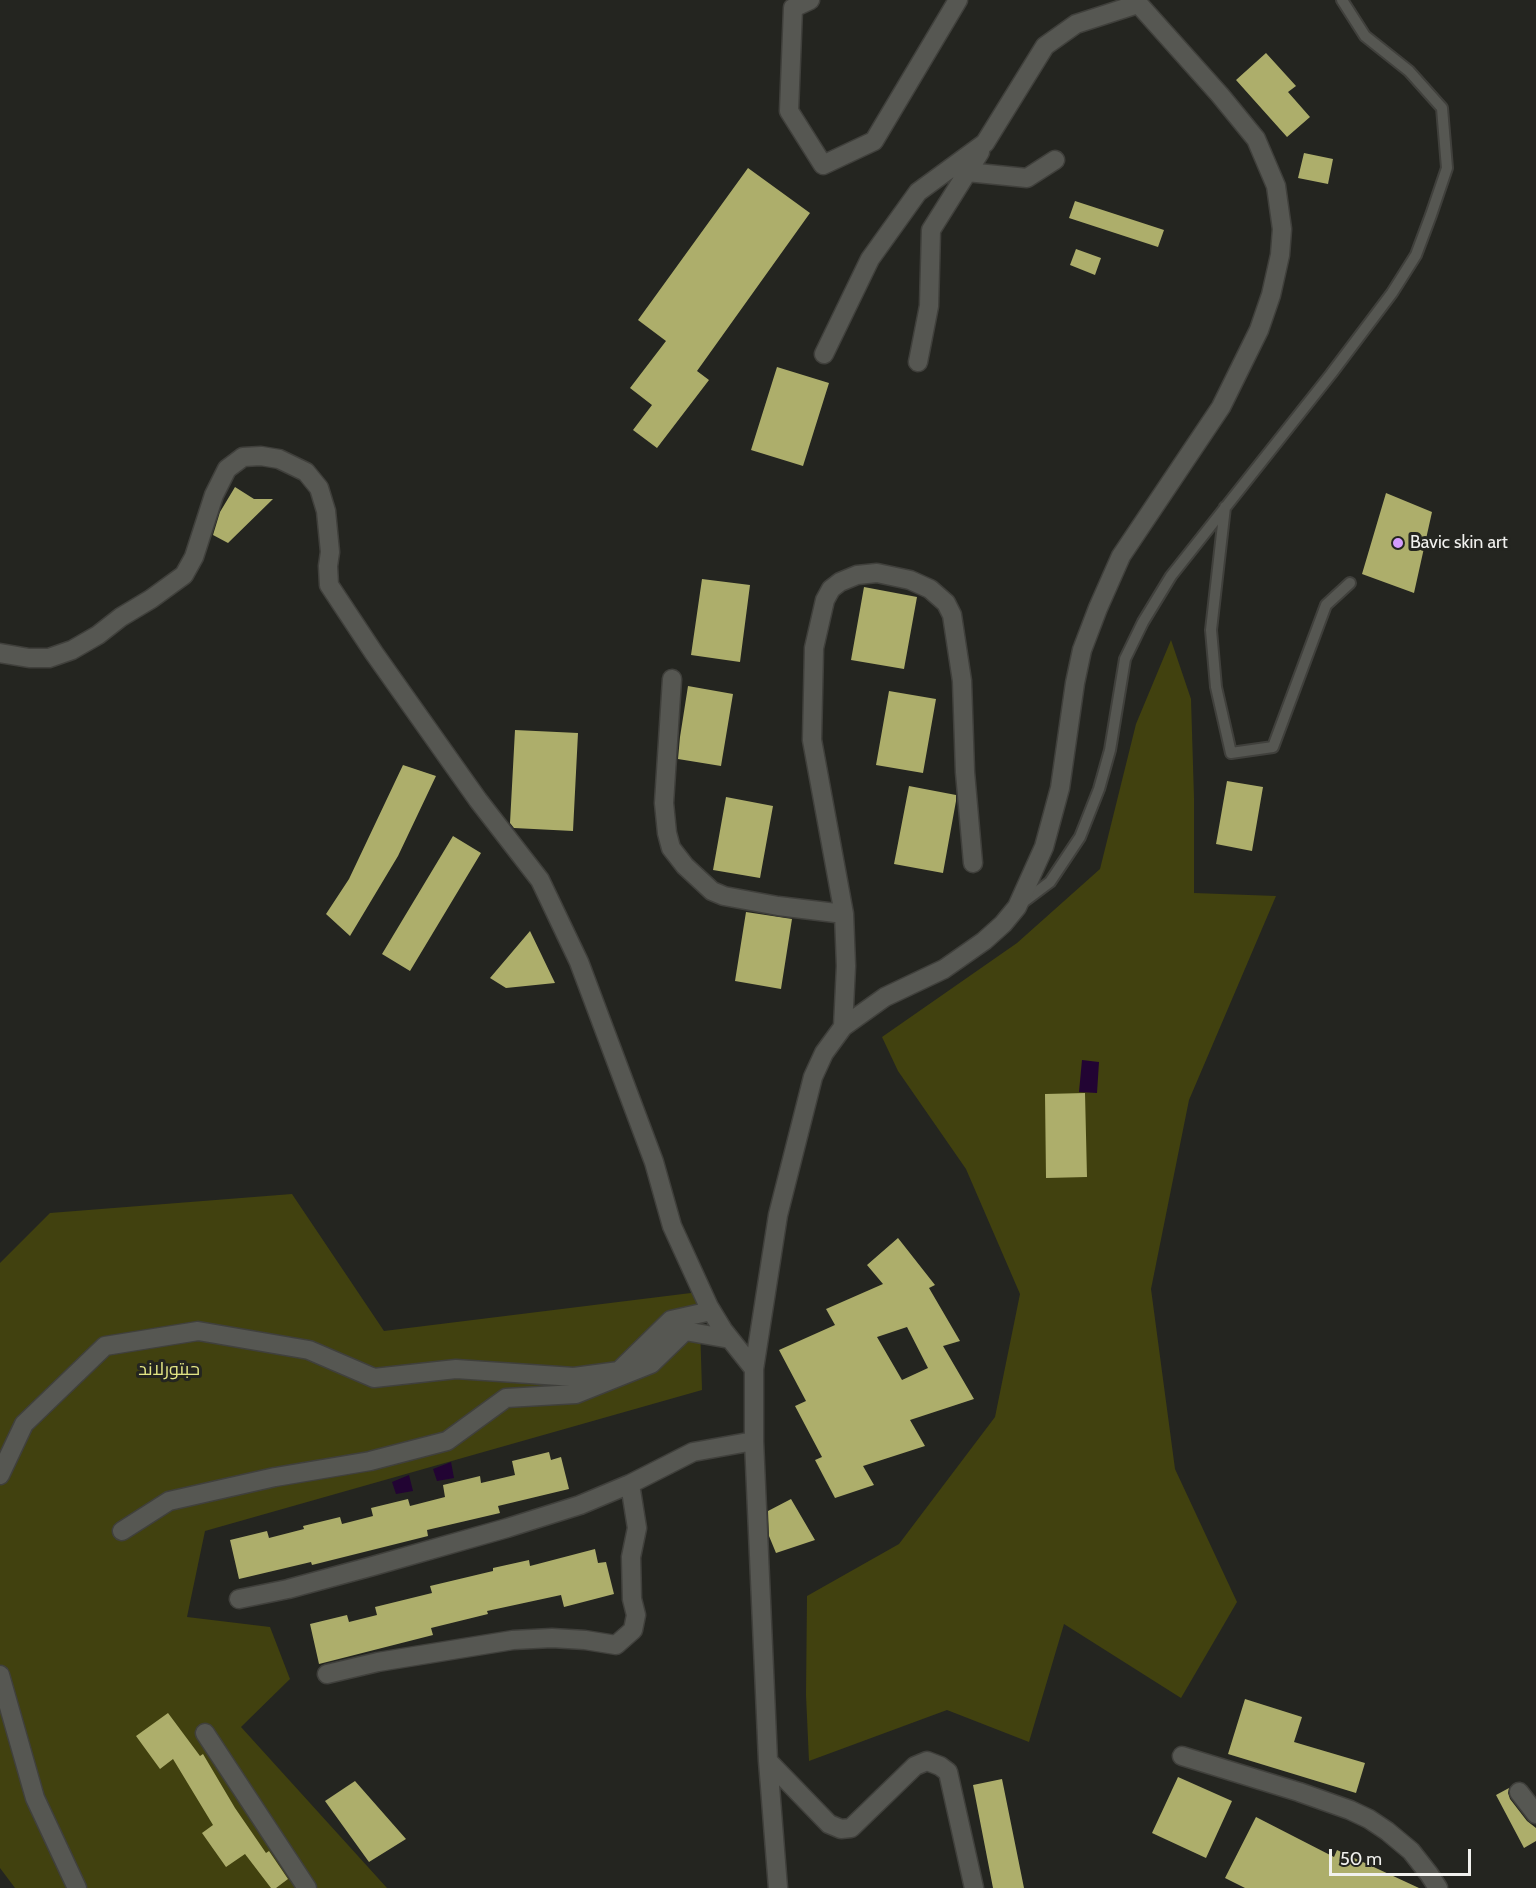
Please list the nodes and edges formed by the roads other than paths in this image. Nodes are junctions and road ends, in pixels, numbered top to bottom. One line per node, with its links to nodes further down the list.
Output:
1 (810, 0): 5 (street)
2 (958, 0): 5 (street)
3 (1342, 0): 11 (lane)
4 (1137, 2): 6 (street); 16 (street)
5 (788, 4)
6 (986, 143): 8 (street); 9 (street)
7 (1054, 160): 8 (street)
8 (968, 171): 10 (street)
9 (824, 354)
10 (918, 362)
11 (1225, 507): 12 (lane); 16 (lane)
12 (1350, 583)
13 (0, 654): 19 (street)
14 (672, 679): 17 (street)
15 (973, 863): 17 (street)
16 (1017, 907): 18 (street)
17 (844, 914): 18 (street)
18 (843, 1027): 21 (street)
19 (711, 1311): 20 (street); 23 (street)
20 (730, 1339): 21 (street); 25 (street)
21 (754, 1370): 22 (street)
22 (754, 1441): 24 (street); 31 (street)
23 (0, 1475)
24 (630, 1484): 26 (street); 27 (street)
25 (122, 1532)
26 (239, 1599)
27 (327, 1674)
28 (0, 1675): 34 (street)
29 (206, 1733): 35 (street)
30 (1182, 1756): 38 (street)
31 (768, 1761): 36 (street); 37 (street)
32 (1519, 1792): 33 (street)
33 (1536, 1814)
34 (77, 1888)
35 (307, 1888)
36 (778, 1888)
37 (974, 1888)
38 (1438, 1888)

